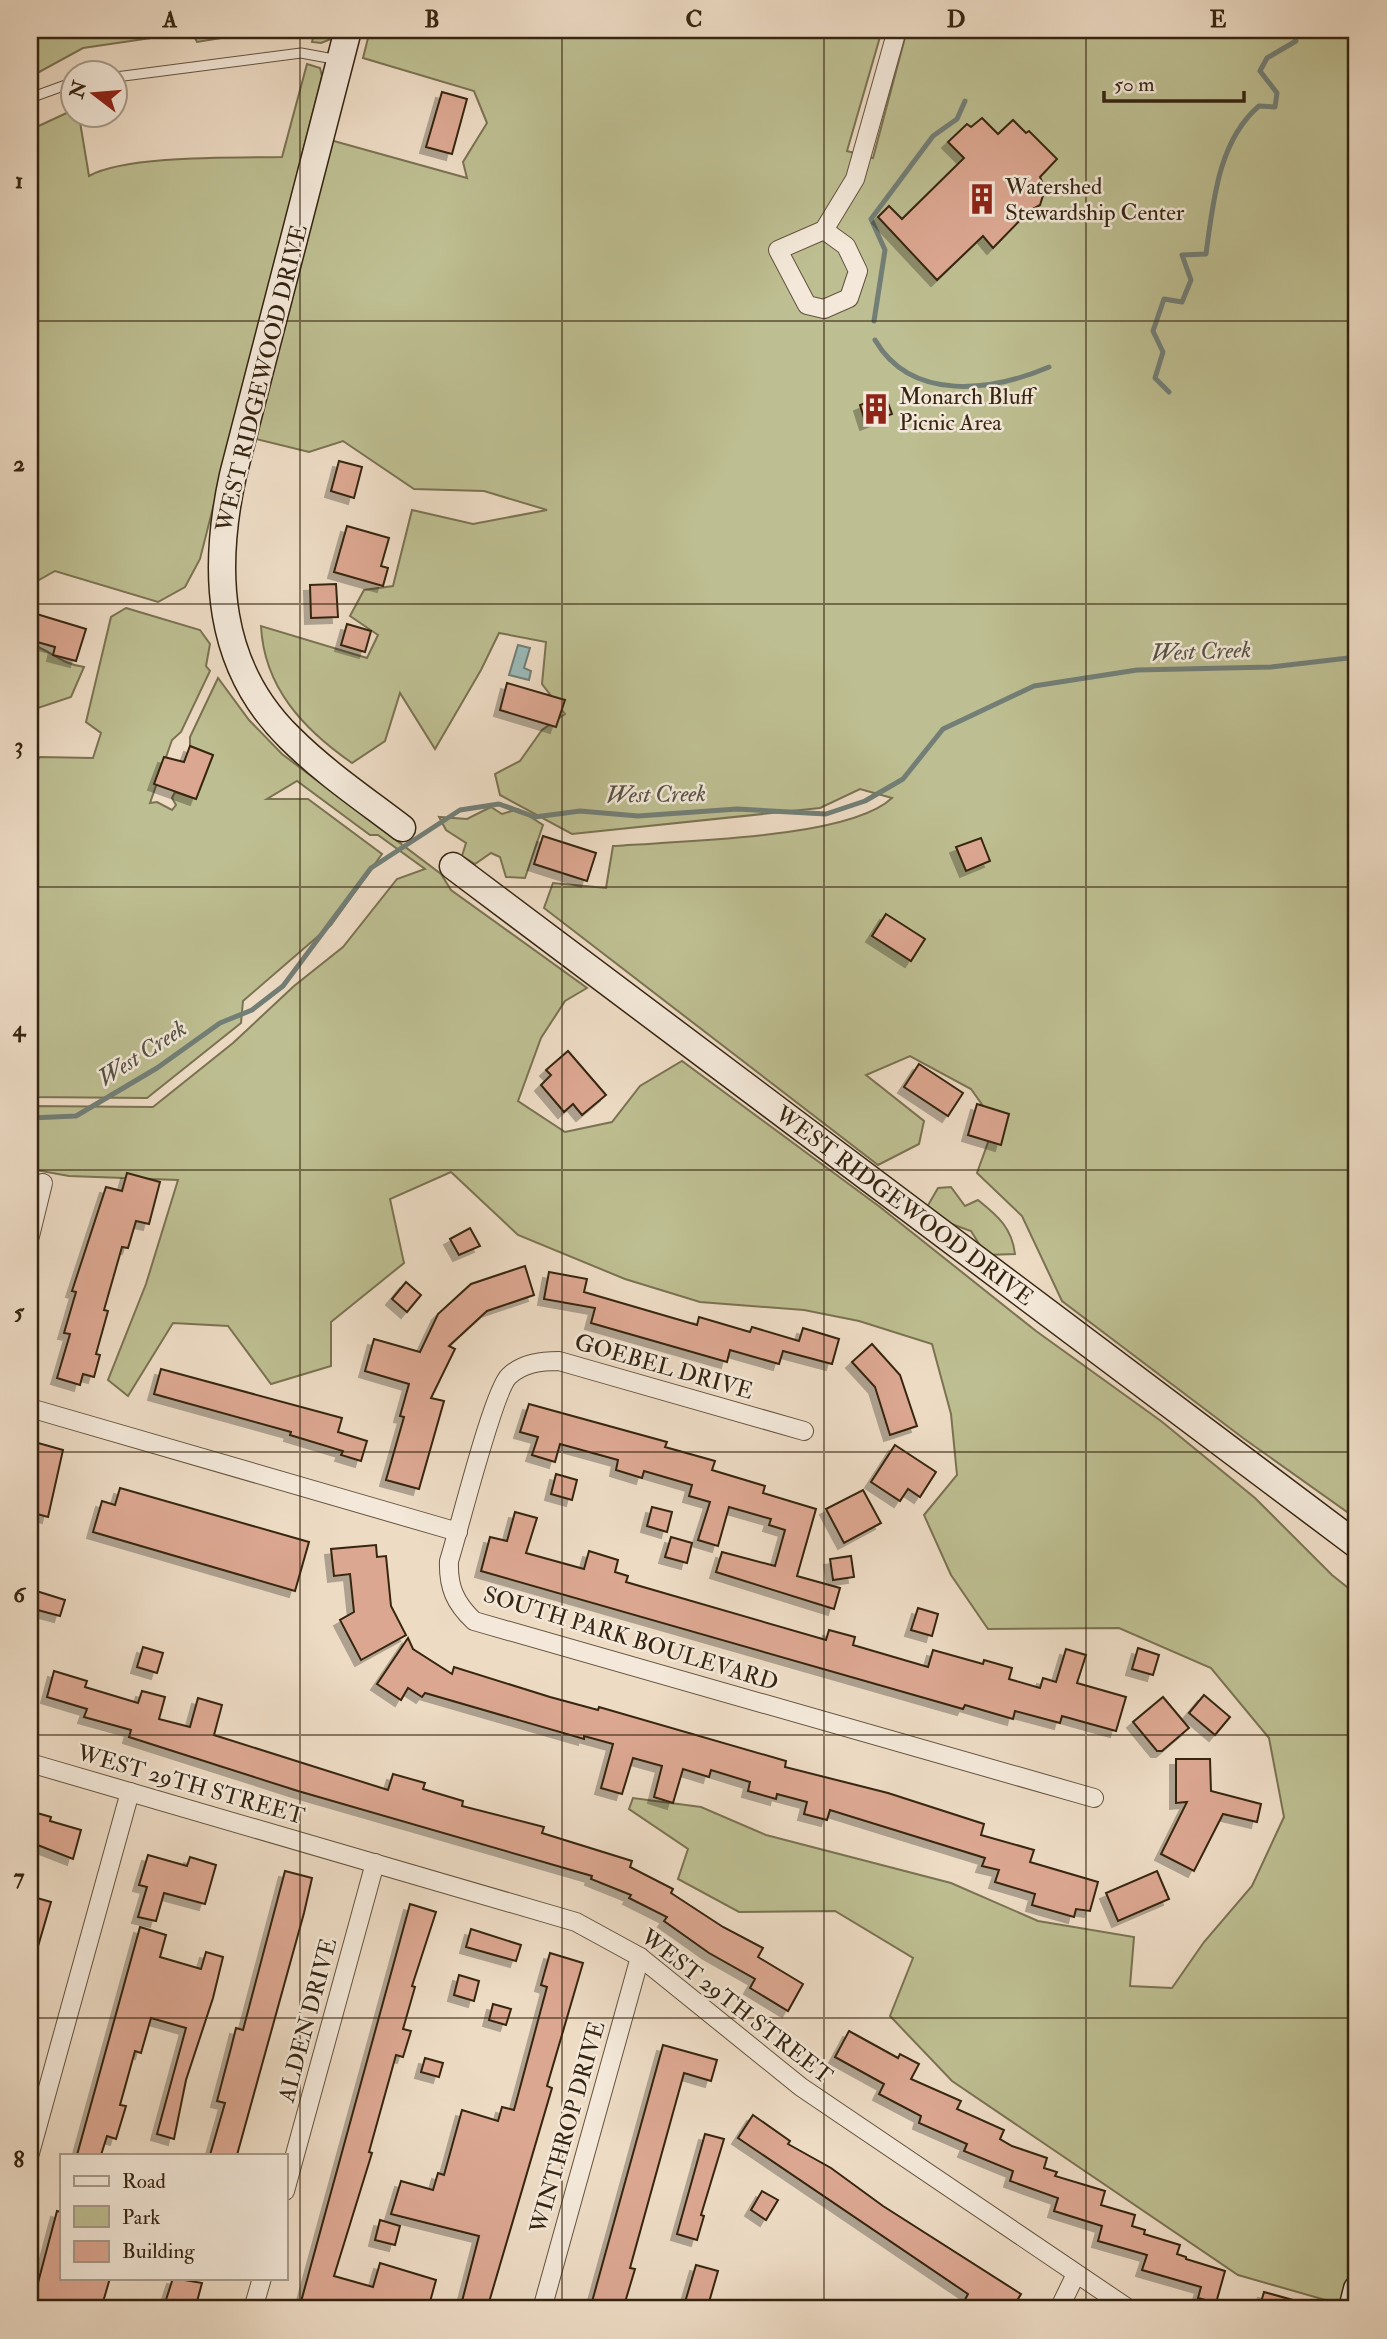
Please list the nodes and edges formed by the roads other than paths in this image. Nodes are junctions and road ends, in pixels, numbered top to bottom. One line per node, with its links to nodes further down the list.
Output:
1 (348, 30): 3 (street, WEST RIDGEWOOD DRIVE)
2 (897, 30): 7 (street)
3 (340, 60): 4 (lane); 8 (street, WEST RIDGEWOOD DRIVE)
4 (130, 75)
5 (60, 87): 6 (lane)
6 (30, 98)
7 (824, 230): 7 (street)
8 (402, 828)
9 (453, 866): 15 (street, WEST RIDGEWOOD DRIVE)
10 (43, 1183): 11 (street)
11 (30, 1236)
12 (30, 1408): 14 (street)
13 (804, 1431): 14 (street, GOEBEL DRIVE)
14 (458, 1532): 18 (street, SOUTH PARK BOULEVARD)
15 (1357, 1545)
16 (30, 1763): 17 (street, WEST 29TH STREET)
17 (130, 1792): 19 (street, WEST 29TH STREET); 21 (street)
18 (1094, 1798)
19 (375, 1863): 20 (street, WEST 29TH STREET); 22 (street, ALDEN DRIVE)
20 (640, 1957): 23 (street, WEST 29TH STREET); 27 (street, WINTHROP DRIVE)
21 (30, 2153)
22 (287, 2184)
23 (1076, 2274): 28 (street); 29 (street, WEST 29TH STREET)
24 (261, 2280): 26 (street)
25 (1357, 2289): 30 (street)
26 (253, 2309)
27 (542, 2309)
28 (1059, 2309)
29 (1129, 2309)
30 (1352, 2309)

